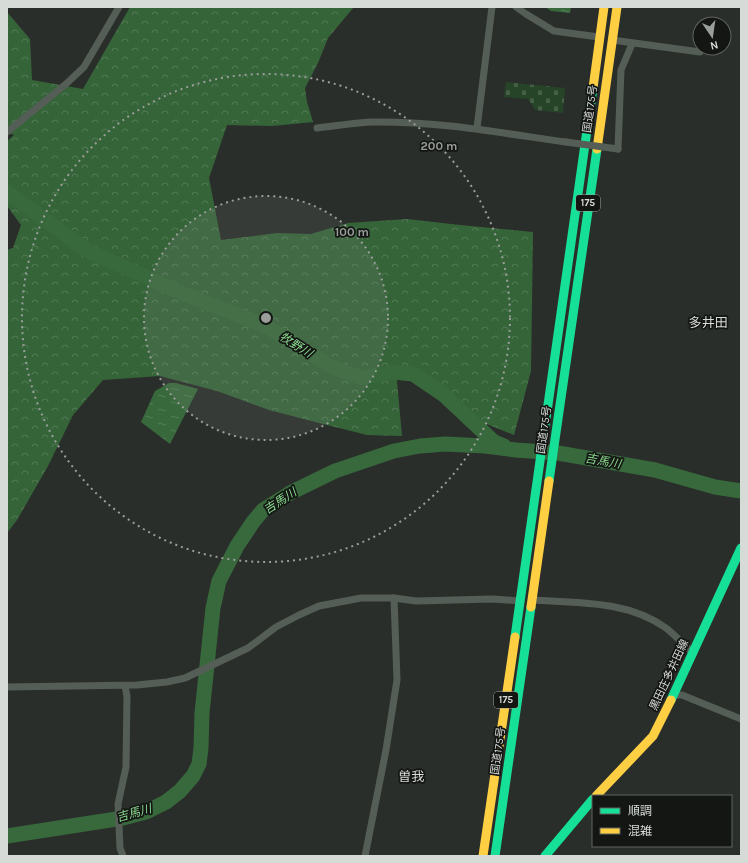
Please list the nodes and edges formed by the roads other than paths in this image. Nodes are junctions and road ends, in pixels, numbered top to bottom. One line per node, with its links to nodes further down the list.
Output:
1 (119, 7): 12 (street)
2 (492, 7): 11 (street)
3 (516, 7): 6 (street)
4 (604, 7): 6 (main road, 国道175号 / 175)
5 (617, 7): 7 (main road, 国道175号 / 175)
6 (600, 37): 16 (main road, 国道175号 / 175)
7 (612, 40): 8 (street); 15 (main road, 国道175号 / 175)
8 (632, 44): 9 (street); 11 (street, bridge)
9 (692, 51)
10 (317, 128): 11 (street)
11 (477, 128)
12 (7, 132)
13 (741, 548): 17 (main road, 黒田庄多井田線)
14 (394, 598): 16 (street); 18 (street); 25 (street)
15 (532, 600): 17 (street); 27 (main road, 国道175号 / 175)
16 (521, 601): 26 (main road, 国道175号 / 175)
17 (693, 653): 20 (main road, 黒田庄多井田線)
18 (125, 686): 19 (street); 24 (street)
19 (7, 687)
20 (674, 695): 21 (street); 22 (main road, 黒田庄多井田線)
21 (741, 719)
22 (597, 795)
23 (592, 801): 28 (main road)
24 (123, 856)
25 (365, 856)
26 (483, 856)
27 (495, 856)
28 (545, 856)

